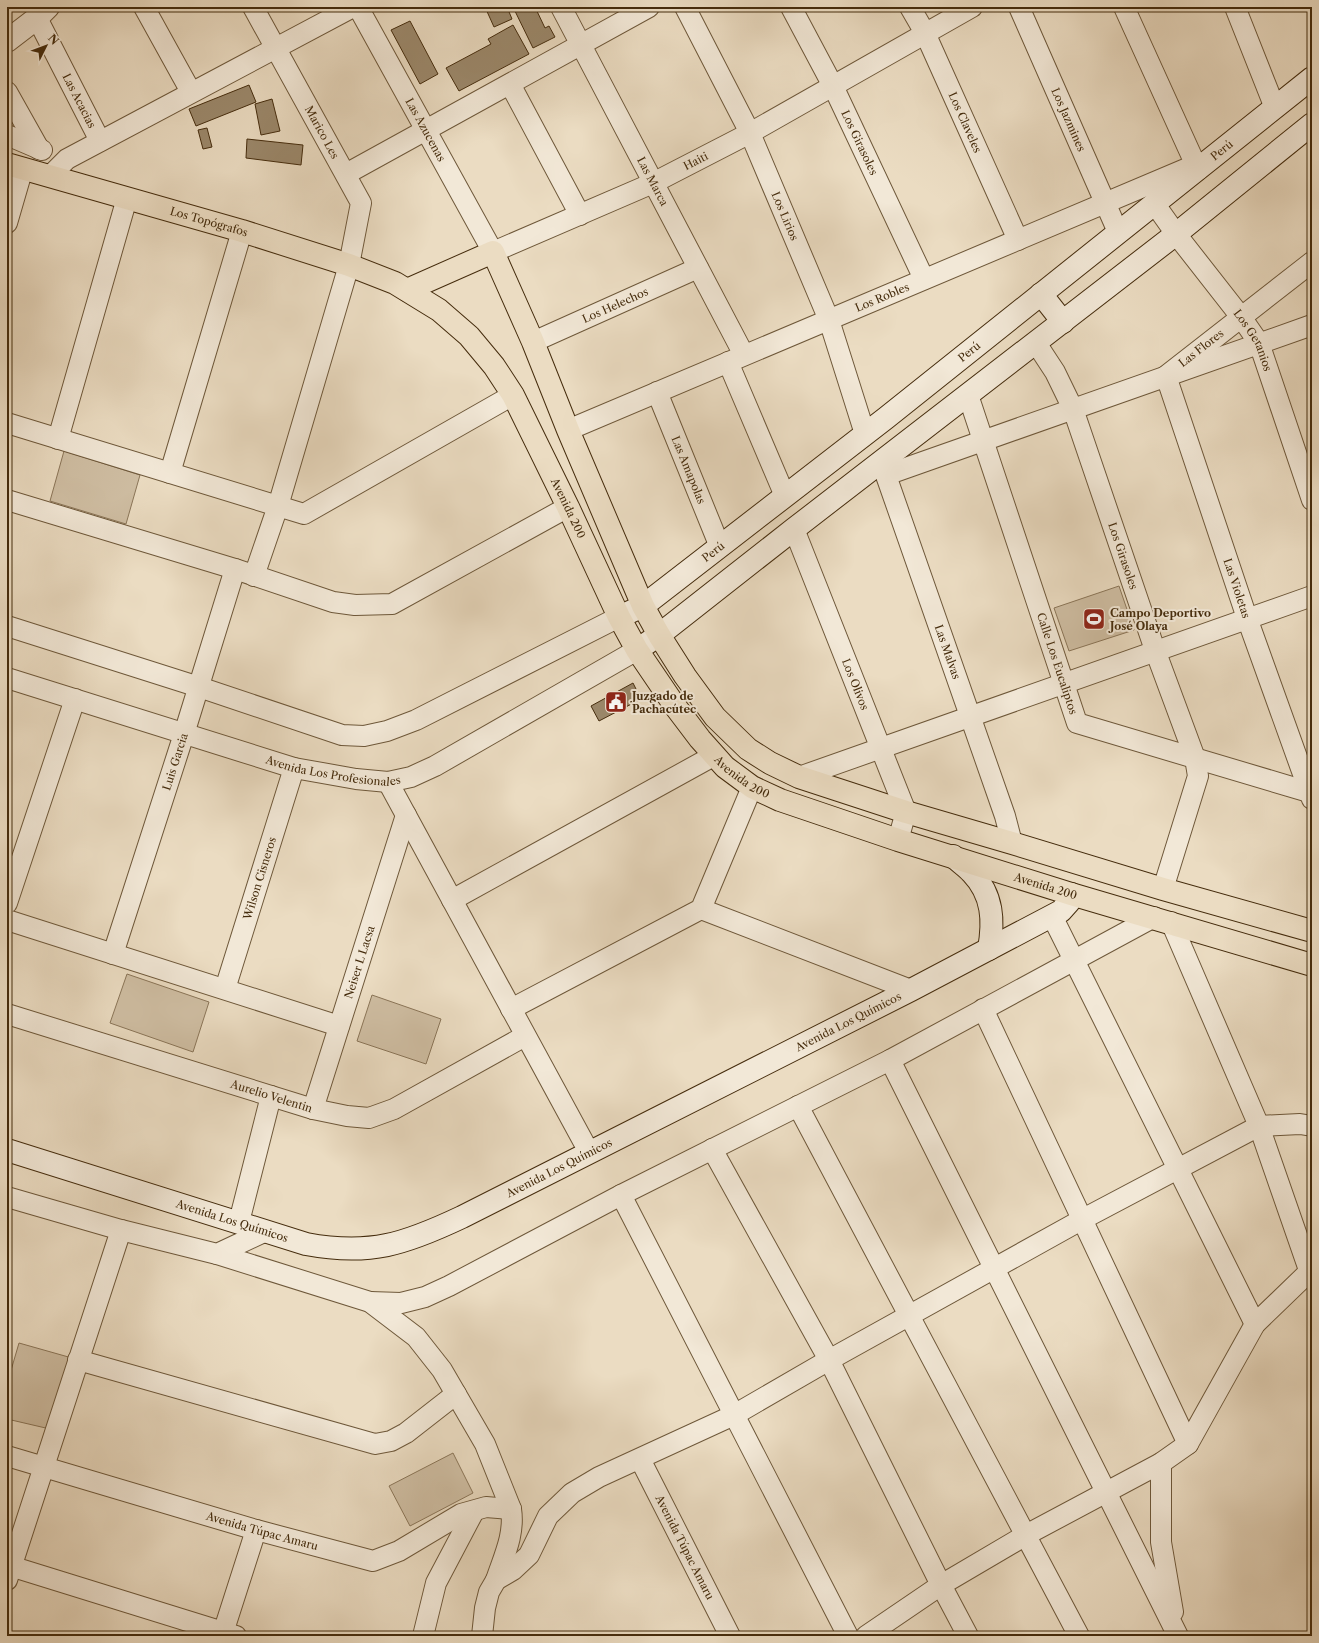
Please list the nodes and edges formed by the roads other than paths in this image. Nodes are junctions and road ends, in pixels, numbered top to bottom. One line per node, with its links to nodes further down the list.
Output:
1 (144, 7): 23 (street)
2 (253, 7): 18 (street, Marico Les)
3 (353, 7): 18 (street)
4 (358, 7): 26 (street, Las Azucenas)
5 (561, 7): 17 (street, Las Marca)
6 (649, 7): 17 (street)
7 (685, 7): 27 (street, Los Lirios)
8 (791, 7): 21 (street, Los Girasoles)
9 (910, 7): 15 (street, Los Claveles)
10 (972, 7): 15 (street, Haiti)
11 (1019, 7): 38 (street, Los Jazmines)
12 (1124, 7): 33 (street)
13 (1235, 7): 24 (street)
14 (43, 12): 16 (main road); 29 (street, Las Acacias)
15 (924, 33): 21 (street, Haiti); 45 (street, Los Claveles)
16 (7, 41)
17 (581, 45): 20 (street); 36 (street, Las Marca)
18 (276, 48): 23 (street); 34 (street, Marico Les)
19 (1312, 78): 24 (main road, Perú)
20 (510, 84): 26 (street); 40 (street)
21 (833, 86): 27 (street, Haiti); 50 (street, Los Girasoles)
22 (7, 92): 30 (street)
23 (191, 92): 29 (street)
24 (1275, 108): 33 (main road, Perú)
25 (1312, 124): 44 (main road)
26 (426, 130): 34 (street); 46 (street, Las Azucenas)
27 (750, 133): 36 (street, Haiti); 54 (street, Los Lirios)
28 (7, 135): 30 (street)
29 (100, 141): 31 (street)
30 (39, 149): 31 (street)
31 (67, 159): 35 (street)
32 (15, 166): 35 (main road, Los Topógrafos); 41 (street)
33 (1196, 167): 38 (street, Los Robles); 39 (main road, Perú)
34 (346, 174): 48 (street, Marico Les)
35 (50, 176): 37 (main road, Los Topógrafos)
36 (654, 183): 40 (street, Haiti); 49 (street, Las Marca)
37 (127, 198): 42 (main road, Los Topógrafos); 69 (street)
38 (1105, 203): 43 (street, Los Jazmines); 45 (street, Los Robles)
39 (1154, 203): 43 (main road, Perú); 44 (street, Los Geranios)
40 (580, 215): 46 (street, Haiti)
41 (7, 223)
42 (242, 231): 48 (main road, Los Topógrafos); 72 (street)
43 (1118, 232): 52 (main road, Perú)
44 (1176, 234): 53 (street, Los Geranios); 55 (main road)
45 (1018, 240): 50 (street, Los Robles)
46 (493, 252): 51 (main road, Haiti); 57 (main road)
47 (1312, 262): 53 (street, Las Flores)
48 (349, 265): 51 (main road, Los Topógrafos); 76 (street, Marico Les)
49 (698, 268): 57 (street, Los Helechos); 60 (street, Las Marca)
50 (924, 280): 54 (street, Los Robles)
51 (407, 290): 63 (main road, Avenida 200)
52 (1041, 294): 55 (main road); 68 (main road, Perú)
53 (1241, 317): 59 (street, Los Geranios); 61 (street, Las Flores)
54 (829, 320): 60 (street, Los Robles); 68 (street, Los Lirios)
55 (1063, 322): 58 (main road)
56 (1312, 325): 59 (street)
57 (533, 342): 67 (main road)
58 (1036, 343): 64 (main road); 65 (street, Los Girasoles)
59 (1259, 344): 61 (street); 75 (street, Los Geranios)
60 (736, 359): 62 (street, Los Robles); 73 (street)
61 (1166, 376): 65 (street); 85 (street, Las Violetas)
62 (657, 392): 67 (street, Los Robles); 79 (street, Las Amapolas)
63 (513, 395): 76 (street); 77 (main road, Avenida 200)
64 (968, 395): 70 (street, Calle Los Eucaliptos); 71 (main road)
65 (1073, 409): 70 (street); 89 (street, Los Girasoles)
66 (7, 423): 69 (street)
67 (568, 430): 83 (main road)
68 (865, 434): 73 (main road, Perú)
69 (58, 439): 72 (street)
70 (983, 441): 71 (street); 91 (street, Calle Los Eucaliptos)
71 (883, 468): 78 (main road); 94 (street, Las Malvas)
72 (170, 473): 76 (street)
73 (785, 496): 79 (main road, Perú)
74 (7, 500): 80 (street)
75 (1312, 500)
76 (278, 506): 81 (street, Marico Les)
77 (568, 507): 81 (street); 84 (main road, Avenida 200)
78 (794, 529): 87 (main road); 96 (street, Los Olivos)
79 (720, 547): 83 (main road, Perú)
80 (235, 569): 81 (street); 92 (street, Luis Garcia)
81 (254, 576)
82 (1312, 596): 85 (street)
83 (643, 606): 84 (main road, Perú); 87 (main road)
84 (619, 617): 88 (main road, Avenida 200); 92 (street)
85 (1247, 618): 89 (street); 103 (street, Las Violetas)
86 (7, 626): 92 (street)
87 (659, 635): 88 (main road); 100 (main road)
88 (637, 650): 97 (main road, Avenida 200); 101 (street, Avenida Los Profesionales)
89 (1155, 650): 91 (street); 98 (street, Los Girasoles)
90 (7, 678): 93 (street, Avenida Los Profesionales)
91 (1064, 682): 94 (street); 98 (street, Calle Los Eucaliptos)
92 (199, 687): 95 (street, Luis Garcia)
93 (75, 699): 95 (street, Avenida Los Profesionales); 112 (street)
94 (970, 715): 96 (street); 107 (street, Las Malvas)
95 (184, 734): 99 (street, Avenida Los Profesionales); 119 (street, Luis Garcia)
96 (880, 747): 100 (street); 104 (street, Los Olivos)
97 (715, 755): 102 (main road, Avenida 200); 111 (street)
98 (1195, 758): 103 (street, Calle Los Eucaliptos); 109 (street, Los Girasoles)
99 (294, 768): 101 (street, Avenida Los Profesionales); 122 (street, Wilson Cisneros)
100 (799, 777): 104 (main road)
101 (388, 782): 105 (street)
102 (752, 787): 106 (main road, Avenida 200); 113 (street)
103 (1311, 795)
104 (906, 812): 106 (street); 107 (main road)
105 (406, 815): 111 (street); 127 (street, Neiser L Lacsa)
106 (898, 840): 108 (main road, Avenida 200)
107 (1012, 842): 109 (main road)
108 (953, 856): 110 (main road, Avenida 200); 118 (main road)
109 (1163, 888): 117 (main road)
110 (1071, 894): 114 (main road, Avenida Los Químicos); 116 (main road, Avenida 200)
111 (452, 900): 124 (street)
112 (7, 903)
113 (701, 909): 123 (street); 124 (street)
114 (1052, 916): 118 (main road, Avenida Los Químicos); 120 (street)
115 (7, 920): 119 (street)
116 (1162, 920): 120 (street); 121 (main road, Avenida 200); 133 (street)
117 (1312, 931)
118 (989, 949): 123 (main road, Avenida Los Químicos)
119 (113, 954): 122 (street)
120 (1074, 960): 125 (street); 138 (street)
121 (1312, 965)
122 (225, 989): 127 (street)
123 (911, 990): 137 (main road, Avenida Los Químicos)
124 (511, 1009): 128 (street)
125 (983, 1010): 129 (street); 141 (street)
126 (7, 1014): 130 (street, Aurelio Velentin)
127 (339, 1026): 132 (street, Neiser L Lacsa)
128 (525, 1036): 132 (street, Aurelio Velentin); 137 (street)
129 (890, 1060): 131 (street); 146 (street)
130 (271, 1096): 132 (street, Aurelio Velentin); 142 (street)
131 (798, 1106): 135 (street); 149 (street)
132 (313, 1109)
133 (1260, 1126): 134 (street); 138 (street); 147 (street)
134 (1312, 1126)
135 (712, 1149): 139 (street); 152 (street)
136 (7, 1150): 142 (main road, Avenida Los Químicos)
137 (589, 1152): 144 (main road, Avenida Los Químicos)
138 (1178, 1170): 141 (street); 150 (street)
139 (621, 1195): 148 (street); 154 (street)
140 (7, 1196): 143 (street)
141 (1083, 1219): 146 (street); 155 (street)
142 (238, 1222): 144 (main road, Avenida Los Químicos)
143 (121, 1230): 145 (street); 151 (street)
144 (266, 1231): 145 (street)
145 (217, 1254): 148 (street)
146 (995, 1268): 149 (street); 160 (street)
147 (1311, 1270): 150 (street)
148 (370, 1302): 153 (street)
149 (910, 1317): 152 (street); 164 (street)
150 (1255, 1324): 155 (street)
151 (78, 1360): 153 (street); 159 (street)
152 (829, 1360): 154 (street); 167 (street)
153 (456, 1394): 161 (street)
154 (734, 1415): 157 (street); 173 (street)
155 (1188, 1444): 158 (street)
156 (7, 1456): 159 (street, Avenida Túpac Amaru)
157 (640, 1459): 166 (street); 172 (street, Avenida Túpac Amaru)
158 (1161, 1463): 160 (street); 169 (street)
159 (43, 1466): 163 (street, Avenida Túpac Amaru); 165 (street)
160 (1107, 1492): 164 (street); 169 (street)
161 (511, 1509): 162 (street, Avenida Túpac Amaru); 166 (street)
162 (474, 1511): 163 (street, Avenida Túpac Amaru); 170 (street)
163 (256, 1530): 168 (street)
164 (1026, 1535): 167 (street); 176 (street)
165 (8, 1571): 168 (street)
166 (496, 1580): 171 (street)
167 (941, 1585): 174 (street); 175 (street)
168 (227, 1635)
169 (1177, 1635)
170 (423, 1636)
171 (482, 1636)
172 (730, 1636)
173 (848, 1636)
174 (866, 1636)
175 (968, 1636)
176 (1079, 1636)

